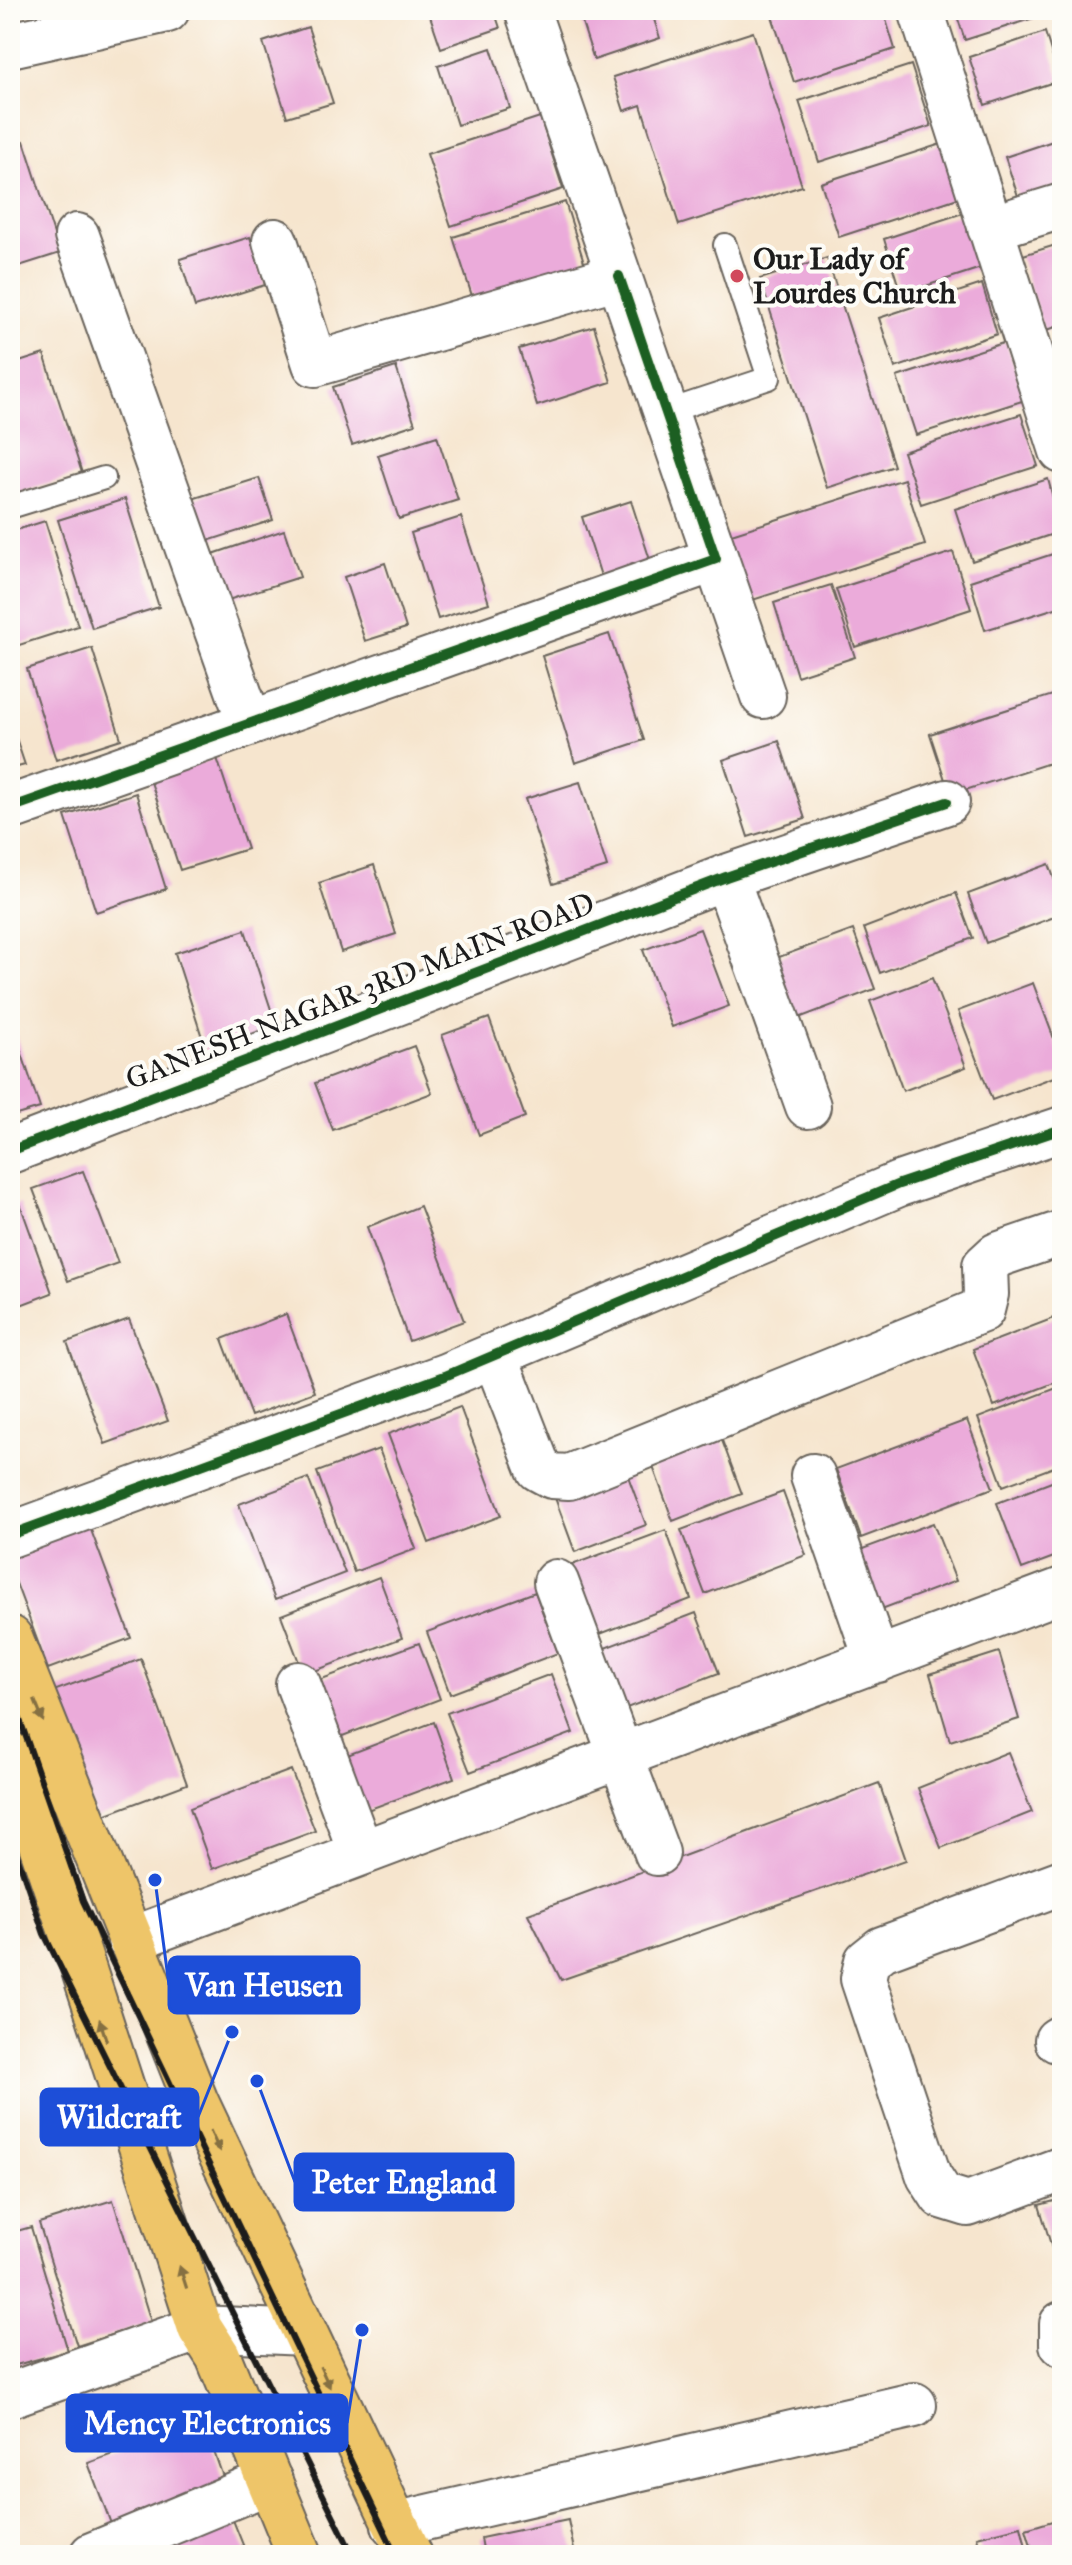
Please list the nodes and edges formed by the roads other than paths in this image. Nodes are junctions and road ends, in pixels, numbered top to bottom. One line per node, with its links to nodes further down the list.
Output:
1 (167, 10): 4 (street)
2 (527, 10): 10 (street)
3 (921, 10): 6 (street)
4 (10, 45)
5 (1062, 206): 6 (street)
6 (990, 228): 12 (street)
7 (77, 236): 17 (street)
8 (275, 241): 10 (street)
9 (725, 245): 11 (lane)
10 (619, 276): 11 (street)
11 (666, 412): 15 (street)
12 (1062, 451)
13 (104, 478): 14 (lane)
14 (10, 507)
15 (716, 559): 16 (street); 17 (street)
16 (763, 696)
17 (249, 721): 19 (street)
18 (947, 802): 20 (street, GANESH NAGAR 3RD MAIN ROAD)
19 (10, 808)
20 (726, 877): 21 (street); 23 (street, GANESH NAGAR 3RD MAIN ROAD)
21 (808, 1106)
22 (1062, 1129): 25 (street)
23 (10, 1151)
24 (1062, 1233): 25 (street)
25 (495, 1356): 27 (street)
26 (813, 1476): 31 (street)
27 (10, 1535)
28 (556, 1582): 34 (street)
29 (1062, 1590): 31 (street)
30 (10, 1638): 38 (main road, one-way to 38)
31 (877, 1660): 34 (street)
32 (298, 1684): 35 (street)
33 (10, 1754): 41 (main road, one-way to 33)
34 (620, 1756): 35 (street); 36 (street)
35 (361, 1853): 38 (street)
36 (657, 1853)
37 (1062, 1882): 39 (street)
38 (130, 1940): 42 (main road, one-way to 42)
39 (1062, 2169)
40 (1062, 2324): 43 (street)
41 (200, 2328): 42 (street); 44 (street); 46 (main road)
42 (304, 2333): 47 (main road, one-way to 47)
43 (1062, 2344)
44 (10, 2395)
45 (914, 2405): 47 (street)
46 (270, 2481): 48 (street); 49 (main road)
47 (402, 2540)
48 (92, 2555)
49 (300, 2555)

